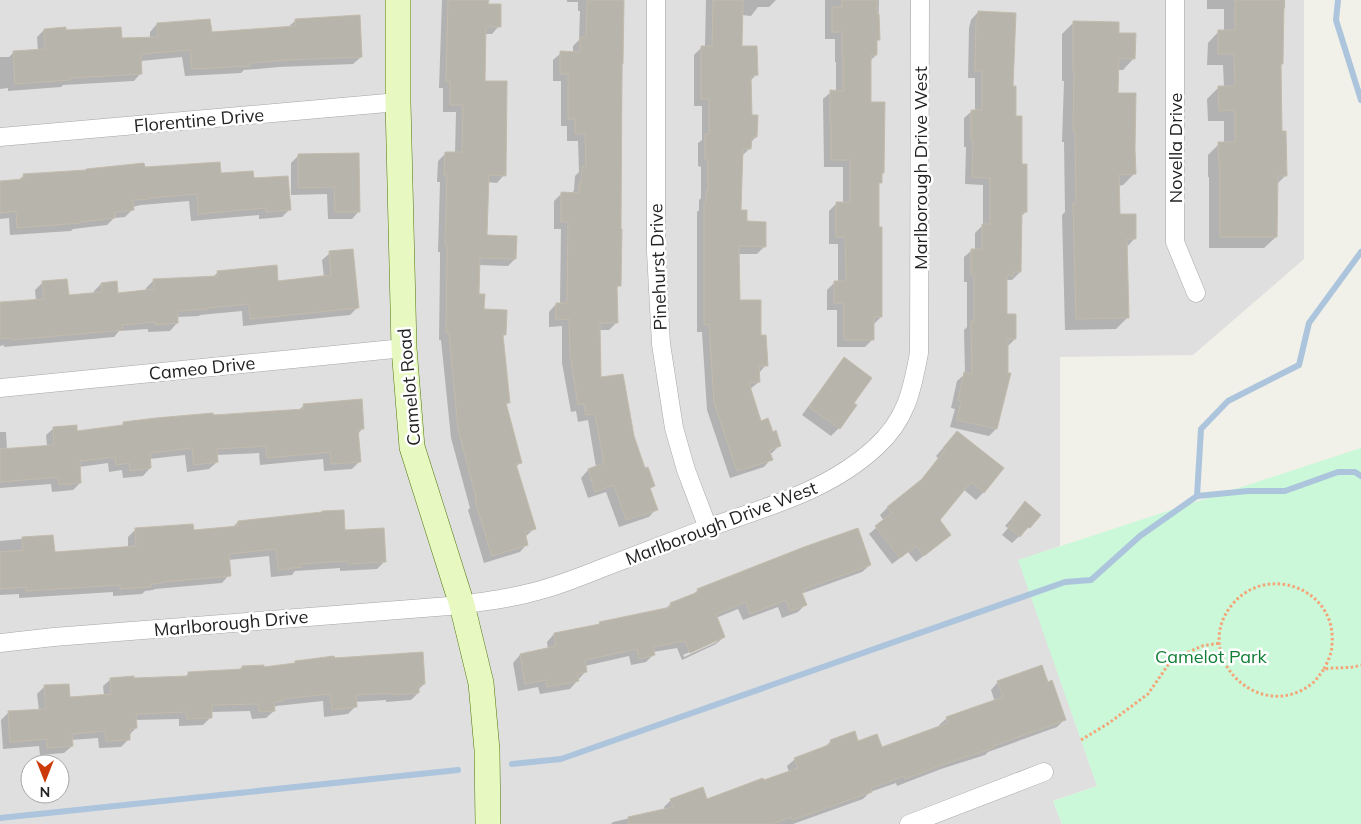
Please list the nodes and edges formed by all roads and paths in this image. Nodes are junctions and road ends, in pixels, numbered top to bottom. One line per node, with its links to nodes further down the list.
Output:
1 (398, 0): 5 (street, Camelot Road)
2 (656, 0): 10 (street, Pinehurst Drive)
3 (920, 0): 10 (street, Marlborough Drive West)
4 (1175, 0): 7 (street, Novella Drive)
5 (398, 102): 6 (street, Florentine Drive); 8 (street, Camelot Road)
6 (0, 137)
7 (1196, 292)
8 (404, 348): 9 (street, Cameo Drive); 11 (street, Camelot Road)
9 (0, 388)
10 (708, 528): 11 (street, Marlborough Drive West)
11 (462, 605): 12 (street, Marlborough Drive); 18 (street, Camelot Road)
12 (0, 643)
13 (1220, 643): 15 (path); 15 (path); 16 (path)
14 (1361, 665): 15 (path)
15 (1324, 669)
16 (1081, 740)
17 (1044, 772): 19 (street)
18 (488, 824)
19 (909, 824)

